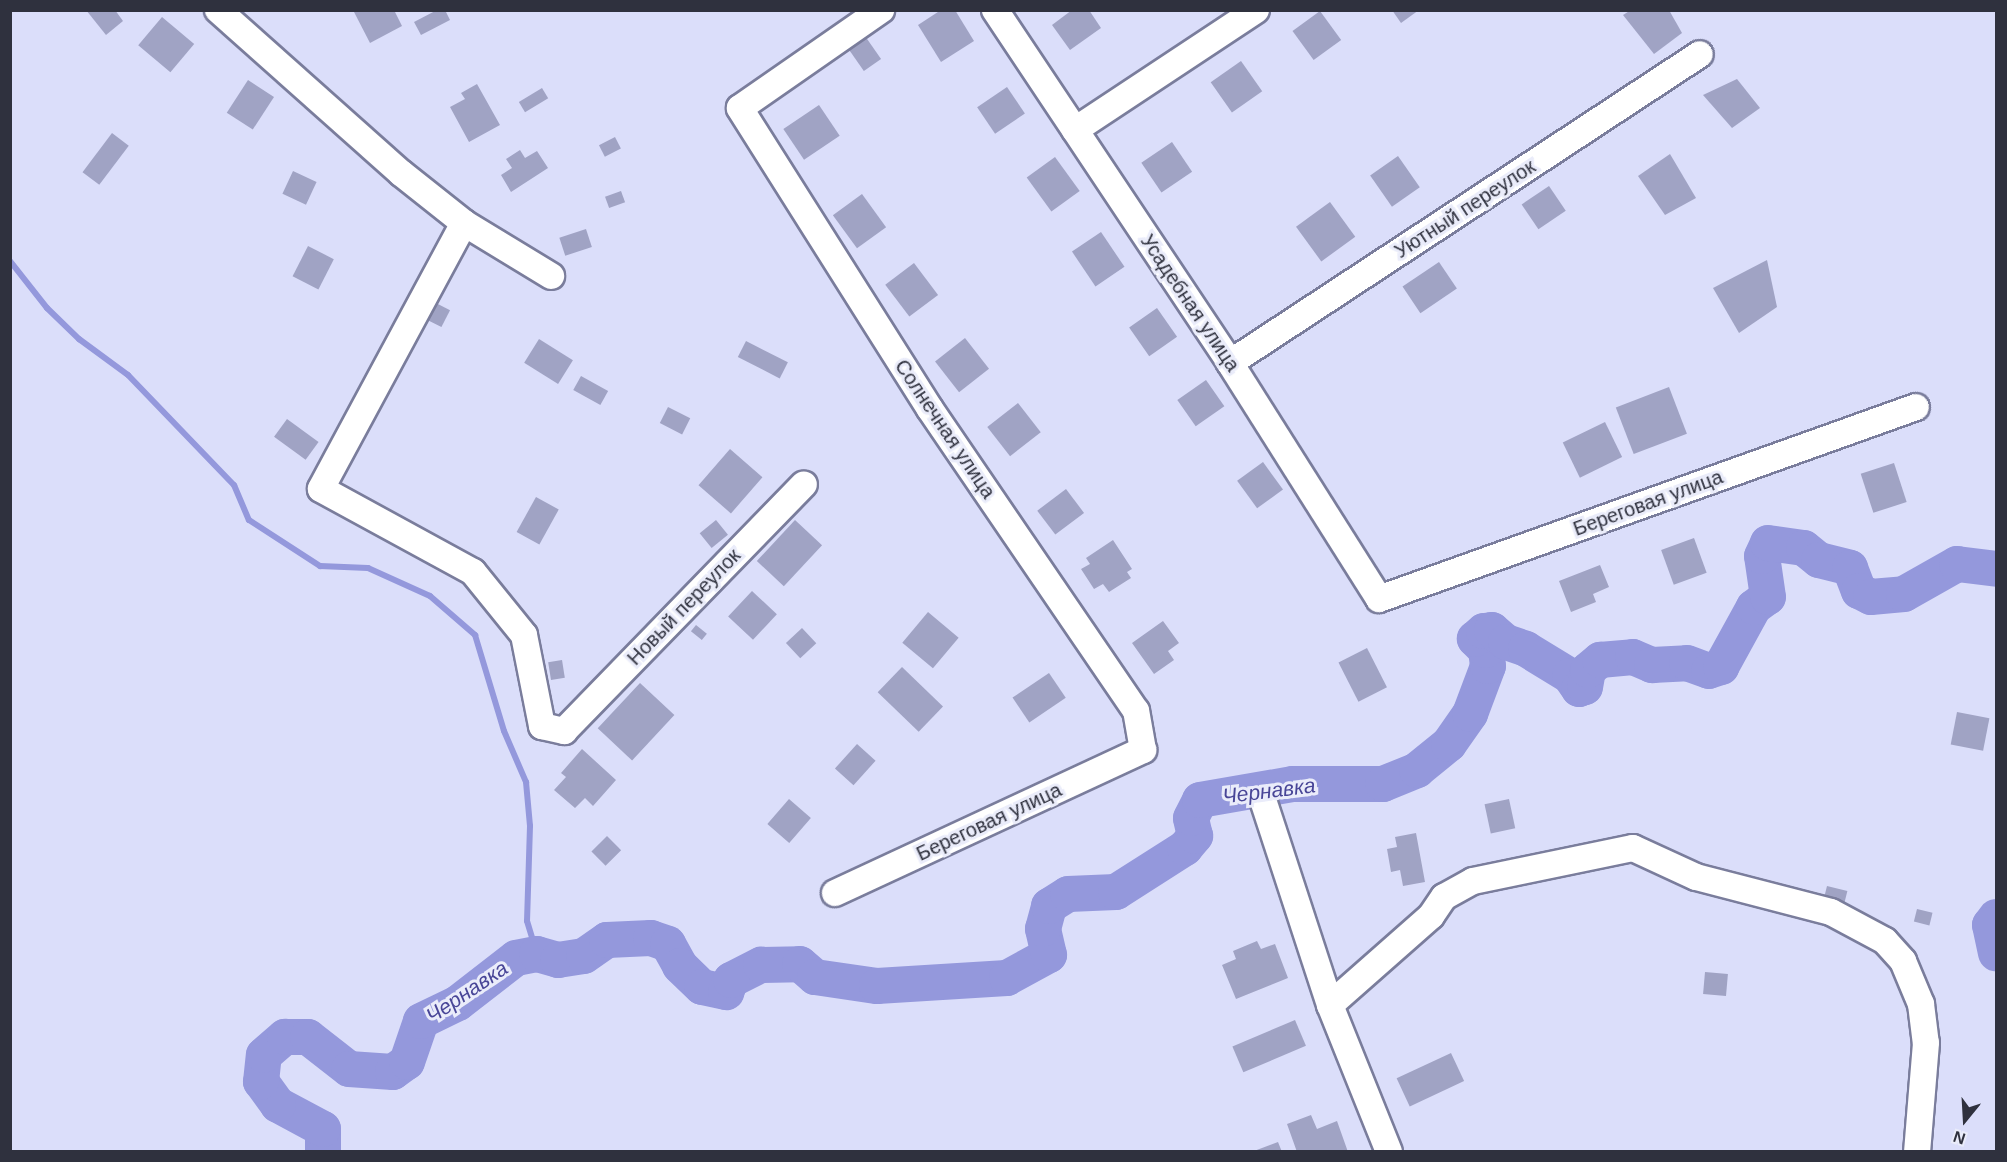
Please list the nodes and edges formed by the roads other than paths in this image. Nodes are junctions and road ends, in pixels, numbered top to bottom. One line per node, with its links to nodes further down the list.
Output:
1 (218, 10): 7 (street)
2 (881, 10): 13 (street, Солнечная улица)
3 (995, 10): 6 (street, Усадебная улица)
4 (1256, 10): 6 (street)
5 (1700, 54): 9 (street, Уютный переулок)
6 (1075, 130): 9 (street, Усадебная улица)
7 (464, 222): 8 (street); 11 (street, Новый переулок)
8 (551, 276)
9 (1230, 363): 12 (street, Усадебная улица)
10 (1916, 407): 12 (street, Береговая улица)
11 (804, 484)
12 (1379, 599)
13 (1143, 750): 15 (street, Береговая улица)
14 (1264, 803): 16 (street)
15 (835, 893)
16 (1330, 1005): 17 (street); 18 (street)
17 (1389, 1152)
18 (1917, 1152)

